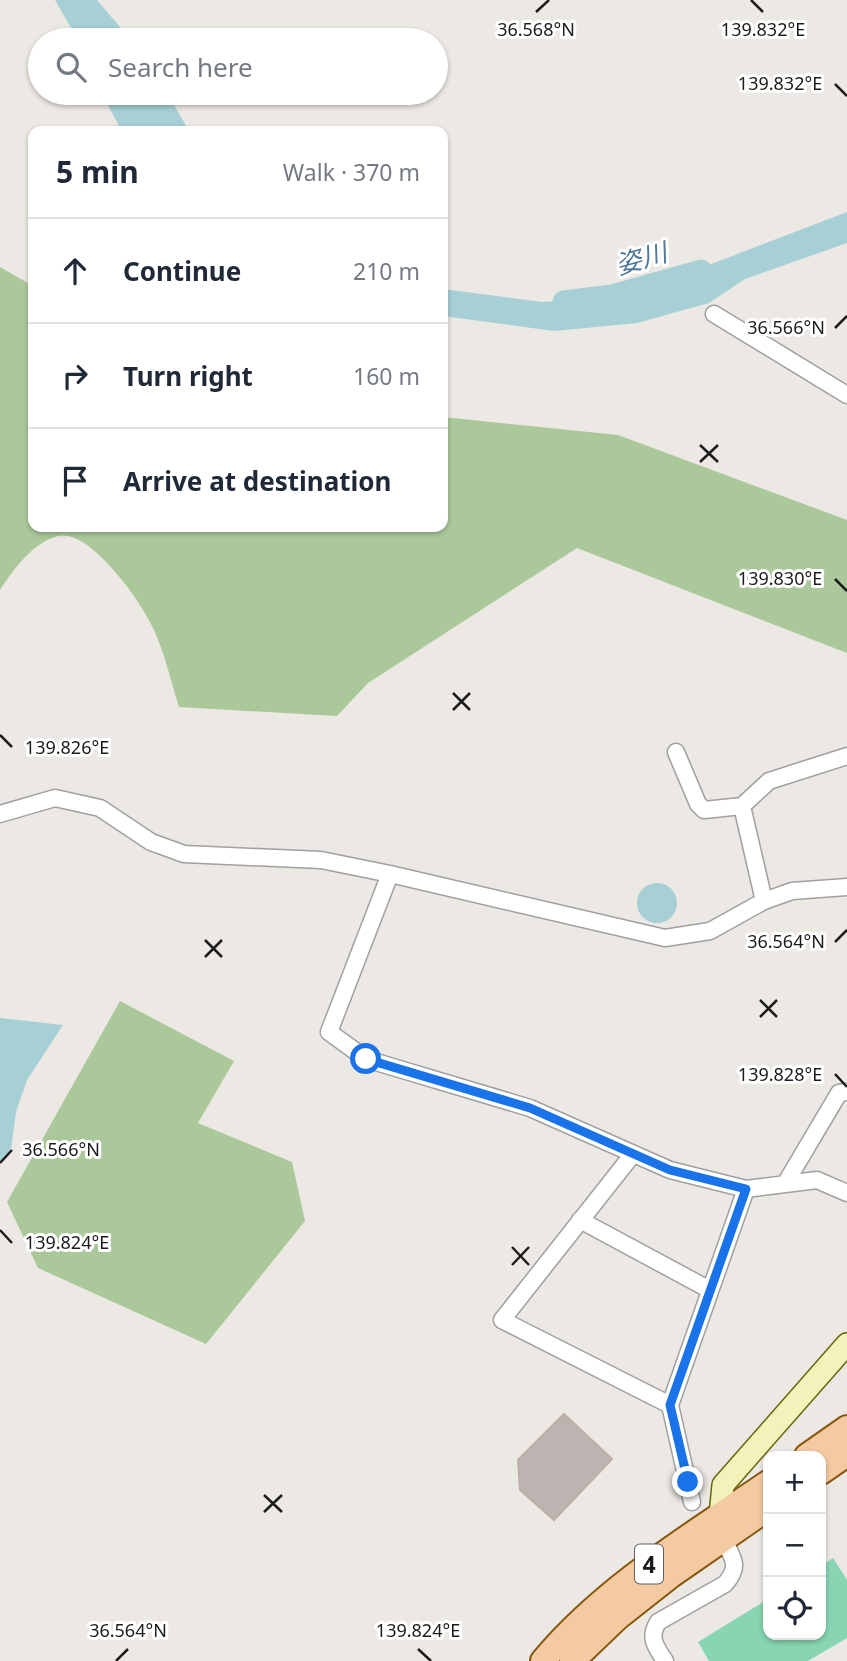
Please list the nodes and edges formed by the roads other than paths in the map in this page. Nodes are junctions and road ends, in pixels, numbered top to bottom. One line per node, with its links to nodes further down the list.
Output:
1 (714, 314): 2 (street)
2 (847, 395)
3 (676, 752): 5 (street)
4 (847, 756): 5 (street)
5 (742, 806): 9 (street)
6 (0, 814): 7 (street)
7 (390, 874): 9 (street); 11 (street)
8 (847, 887): 9 (street)
9 (764, 901)
10 (847, 1092): 12 (street)
11 (633, 1154): 13 (street); 15 (street)
12 (785, 1184): 13 (street); 14 (street)
13 (746, 1189): 16 (street)
14 (847, 1193)
15 (580, 1220): 16 (street); 18 (street)
16 (710, 1290): 18 (street)
17 (847, 1344): 26 (street)
18 (670, 1405): 24 (street)
19 (847, 1428): 20 (main road)
20 (814, 1451)
21 (847, 1454): 22 (main road)
22 (826, 1469)
23 (763, 1488): 26 (main road, 4)
24 (692, 1502)
25 (763, 1510): 26 (main road, 4)
26 (721, 1528): 27 (main road, 4); 28 (main road, 4); 29 (street)
27 (543, 1661)
28 (572, 1661)
29 (664, 1661)

